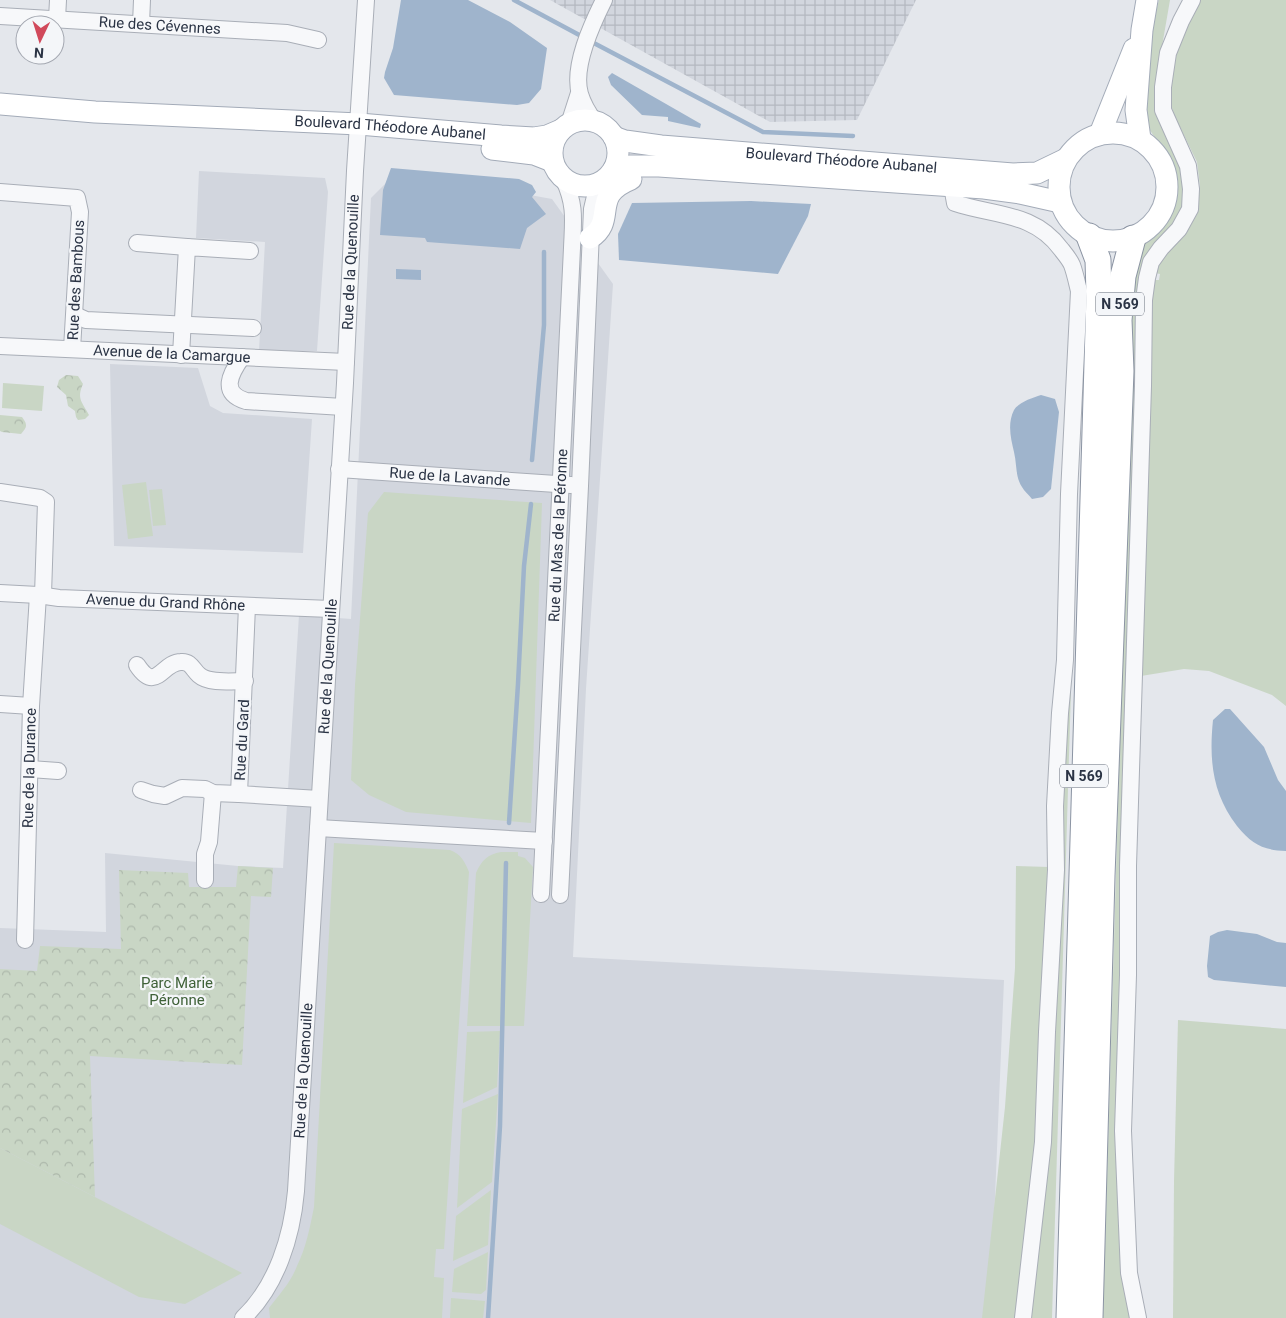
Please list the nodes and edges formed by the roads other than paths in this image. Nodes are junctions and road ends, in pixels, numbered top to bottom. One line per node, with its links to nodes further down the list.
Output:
1 (58, 0): 7 (street)
2 (142, 0): 11 (street)
3 (366, 0): 18 (street, Rue de la Quenouille)
4 (604, 0): 14 (street)
5 (1147, 0): 12 (main road)
6 (1192, 0): 73 (street)
7 (56, 15)
8 (0, 16): 9 (street, Rue des Cévennes)
9 (15, 17)
10 (65, 20): 11 (street, Rue des Cévennes)
11 (141, 24): 13 (street, Rue des Cévennes)
12 (1142, 30): 19 (main road); 21 (main road)
13 (318, 40)
14 (580, 93): 16 (street); 17 (street)
15 (0, 104): 18 (main road, Boulevard Théodore Aubanel)
16 (594, 122): 17 (main road); 20 (main road)
17 (565, 127): 18 (main road, Boulevard Théodore Aubanel); 23 (main road)
18 (358, 131): 23 (main road, Boulevard Théodore Aubanel); 43 (street, Rue de la Quenouille)
19 (1100, 134): 21 (main road); 22 (main road)
20 (614, 137): 22 (main road, Boulevard Théodore Aubanel); 25 (main road)
21 (1140, 139): 32 (main road)
22 (1066, 158): 29 (main road)
23 (552, 161): 26 (main road)
24 (739, 172): 25 (main road, Boulevard Théodore Aubanel); 27 (main road, Boulevard Théodore Aubanel); 31 (main road)
25 (608, 176): 26 (main road); 31 (street, Rue du Mas de la Péronne)
26 (564, 180): 46 (street, Rue du Mas de la Péronne)
27 (952, 186): 29 (main road, Boulevard Théodore Aubanel); 70 (street)
28 (0, 192): 36 (street, Rue des Bambous)
29 (1060, 202): 30 (main road)
30 (1089, 236): 32 (main road); 71 (highway, N 569)
31 (590, 238): 47 (street, Rue du Mas de la Péronne)
32 (1133, 238): 72 (highway, N 569)
33 (137, 243): 34 (street)
34 (187, 247): 35 (street); 37 (street)
35 (250, 250)
36 (74, 315): 37 (street); 40 (street, Rue des Bambous)
37 (183, 324): 38 (street); 41 (street)
38 (253, 328)
39 (0, 346): 40 (street, Avenue de la Camargue)
40 (72, 349): 41 (street, Avenue de la Camargue)
41 (181, 355): 42 (street, Avenue de la Camargue)
42 (242, 358): 43 (street, Avenue de la Camargue); 44 (street)
43 (346, 362): 44 (street, Rue de la Quenouille)
44 (343, 407): 45 (street, Rue de la Quenouille)
45 (339, 469): 46 (street, Rue de la Lavande); 52 (street, Rue de la Quenouille)
46 (561, 484): 47 (street, Rue de la Lavande); 64 (street, Rue du Mas de la Péronne)
47 (580, 486): 67 (street, Rue du Mas de la Péronne)
48 (0, 492): 50 (street, Rue de la Durance)
49 (0, 593): 50 (street, Avenue du Grand Rhône)
50 (40, 595): 51 (street, Avenue du Grand Rhône); 56 (street, Rue de la Durance)
51 (247, 606): 52 (street, Avenue du Grand Rhône); 54 (street, Rue du Gard)
52 (331, 609): 62 (street, Rue de la Quenouille)
53 (137, 665): 54 (street)
54 (244, 681): 61 (street, Rue du Gard)
55 (0, 704): 56 (street)
56 (31, 706): 57 (street, Rue de la Durance)
57 (30, 769): 58 (street); 68 (street, Rue de la Durance)
58 (58, 771)
59 (141, 790): 60 (street)
60 (213, 792): 61 (street); 65 (street)
61 (239, 794): 62 (street, Rue du Gard)
62 (319, 799): 63 (street, Rue de la Quenouille)
63 (318, 828): 64 (street); 69 (street, Rue de la Quenouille)
64 (544, 841): 66 (street, Rue du Mas de la Péronne)
65 (205, 880)
66 (541, 894)
67 (560, 895)
68 (24, 940)
69 (243, 1318)
70 (1023, 1318)
71 (1069, 1318)
72 (1090, 1318)
73 (1138, 1318)

